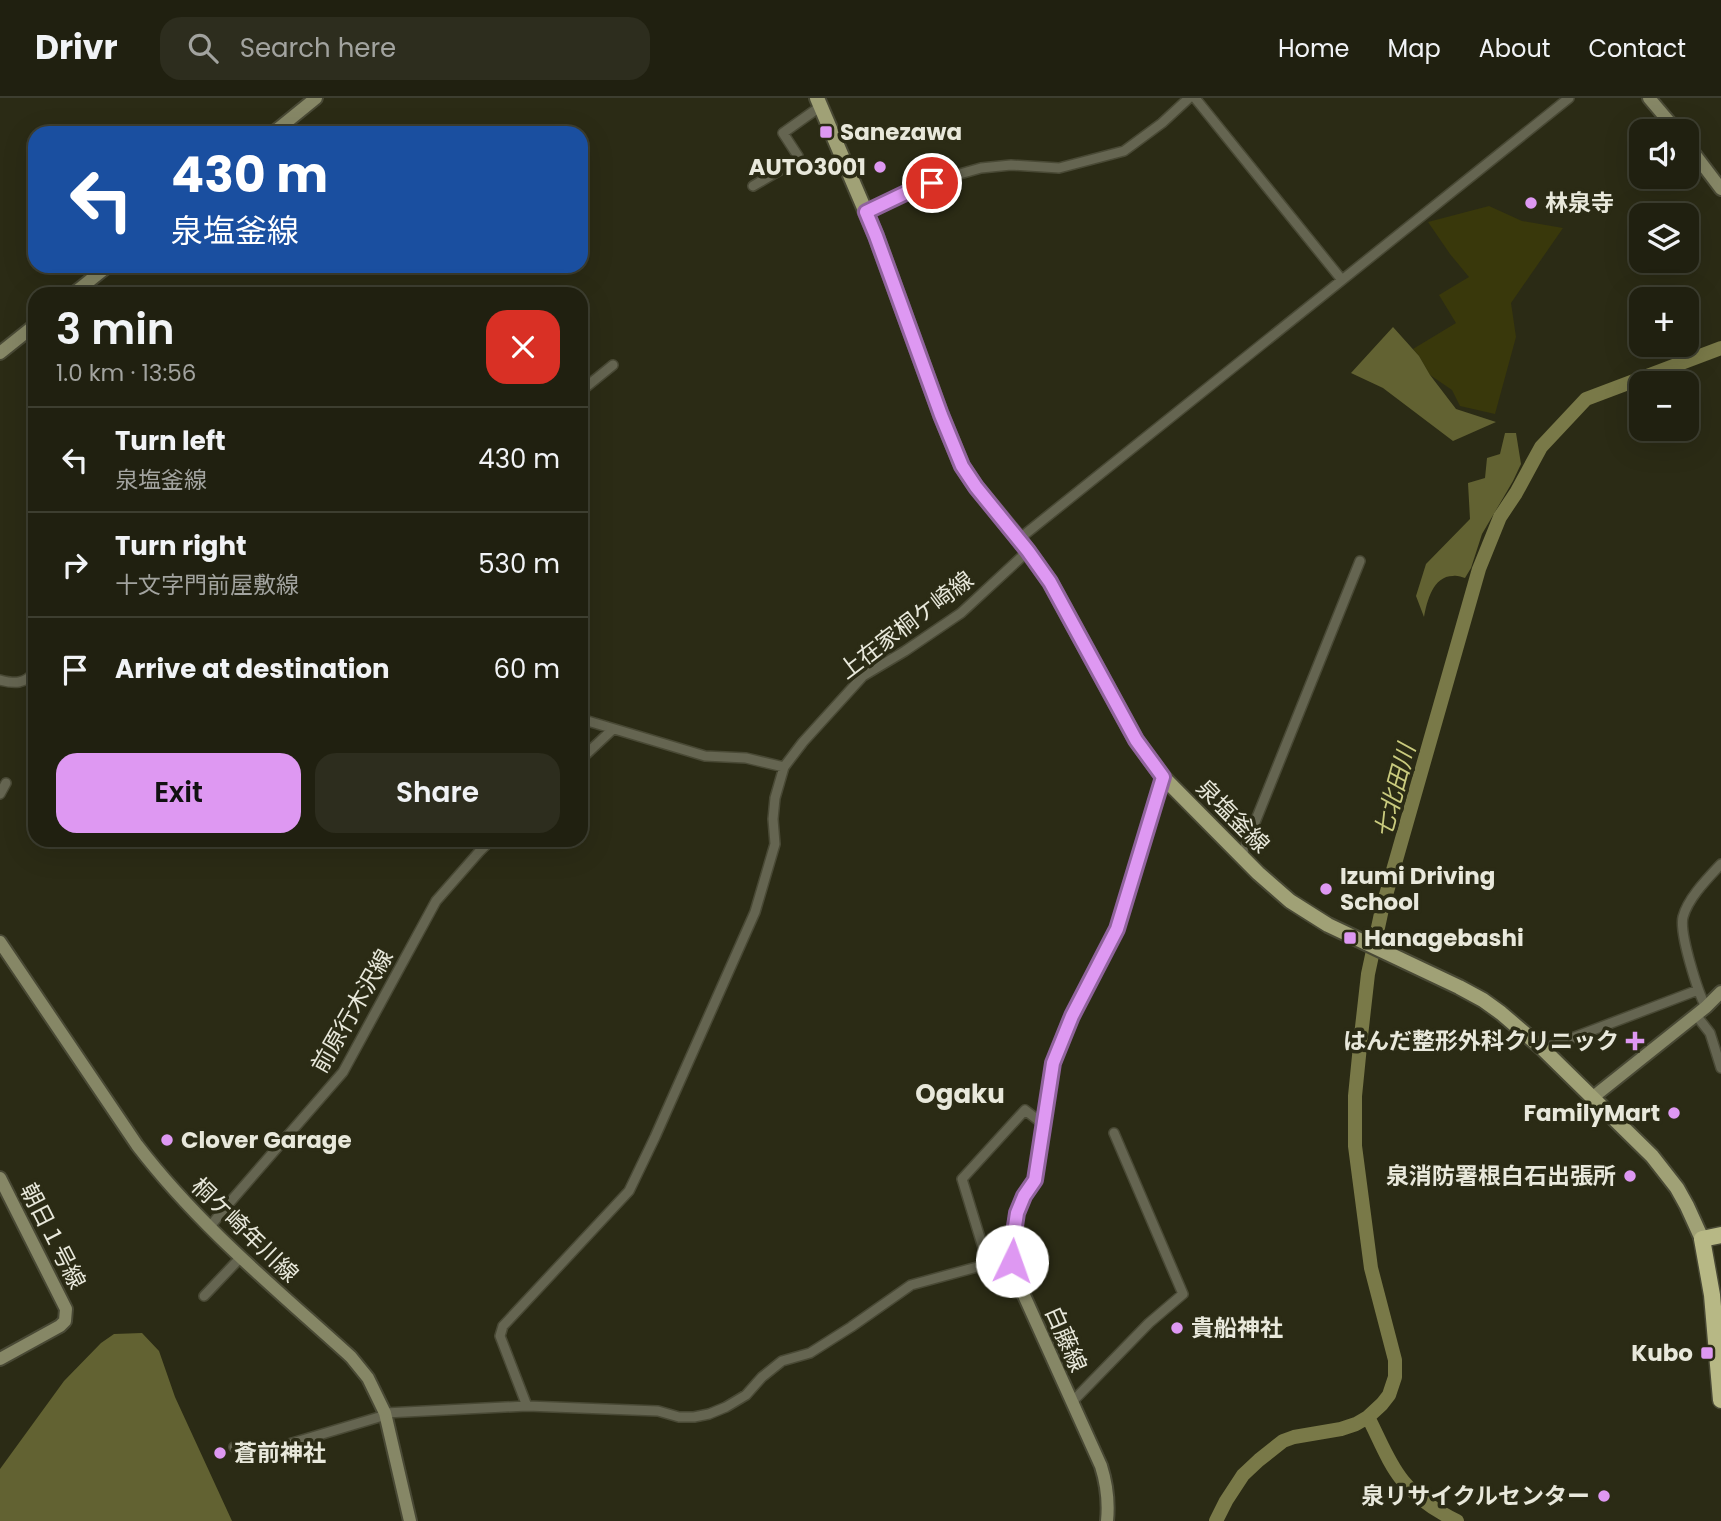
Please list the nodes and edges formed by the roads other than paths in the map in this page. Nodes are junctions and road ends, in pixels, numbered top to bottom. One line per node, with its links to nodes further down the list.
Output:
1 (316, 98): 8 (street)
2 (1189, 98): 12 (street)
3 (1195, 98): 14 (street)
4 (1569, 98): 14 (street, 上在家桐ケ崎線)
5 (1649, 98): 7 (street)
6 (819, 102): 10 (street); 12 (main road, 泉塩釜線)
7 (1667, 119)
8 (282, 126)
9 (1699, 160): 11 (street)
10 (754, 186)
11 (1721, 189)
12 (866, 212): 20 (main road, 泉塩釜線)
13 (99, 273): 15 (street)
14 (1342, 280): 20 (street, 上在家桐ケ崎線)
15 (82, 287)
16 (28, 331): 17 (street)
17 (0, 353)
18 (613, 365): 19 (street)
19 (588, 385)
20 (1023, 545): 27 (street, 上在家桐ケ崎線); 28 (main road, 泉塩釜線)
21 (1360, 561): 32 (street)
22 (28, 679): 23 (street)
23 (0, 680)
24 (588, 721): 25 (street)
25 (613, 729): 26 (street); 27 (street)
26 (588, 752)
27 (785, 767): 55 (street, 上在家桐ケ崎線)
28 (1163, 777): 32 (main road, 泉塩釜線); 41 (street, 白藤線)
29 (6, 783): 30 (street)
30 (0, 794)
31 (484, 847): 44 (street, 前原行木沢線)
32 (1241, 857): 38 (main road, 泉塩釜線)
33 (1721, 864): 35 (street)
34 (0, 942): 44 (street, 桐ケ崎年川線)
35 (1698, 990): 37 (street); 38 (street)
36 (1721, 992): 37 (street)
37 (1701, 1011): 39 (street); 40 (street)
38 (1543, 1049): 40 (main road)
39 (1721, 1068)
40 (1592, 1098): 46 (main road)
41 (1043, 1124): 48 (street, 白藤線); 49 (street)
42 (1114, 1133): 54 (street)
43 (0, 1178): 51 (street, 朝日１号線)
44 (209, 1228): 47 (street, 桐ケ崎年川線)
45 (1721, 1235): 46 (highway)
46 (1702, 1239): 52 (highway)
47 (241, 1257): 50 (street); 56 (street, 桐ケ崎年川線)
48 (1012, 1261): 49 (street); 54 (street, 白藤線)
49 (988, 1264): 55 (street)
50 (204, 1296)
51 (0, 1359)
52 (1721, 1388): 53 (highway)
53 (1721, 1400)
54 (1072, 1402): 59 (street, 白藤線)
55 (527, 1406): 56 (street)
56 (386, 1414): 57 (street); 58 (street, 桐ケ崎年川線)
57 (234, 1447)
58 (410, 1521)
59 (1107, 1521)

